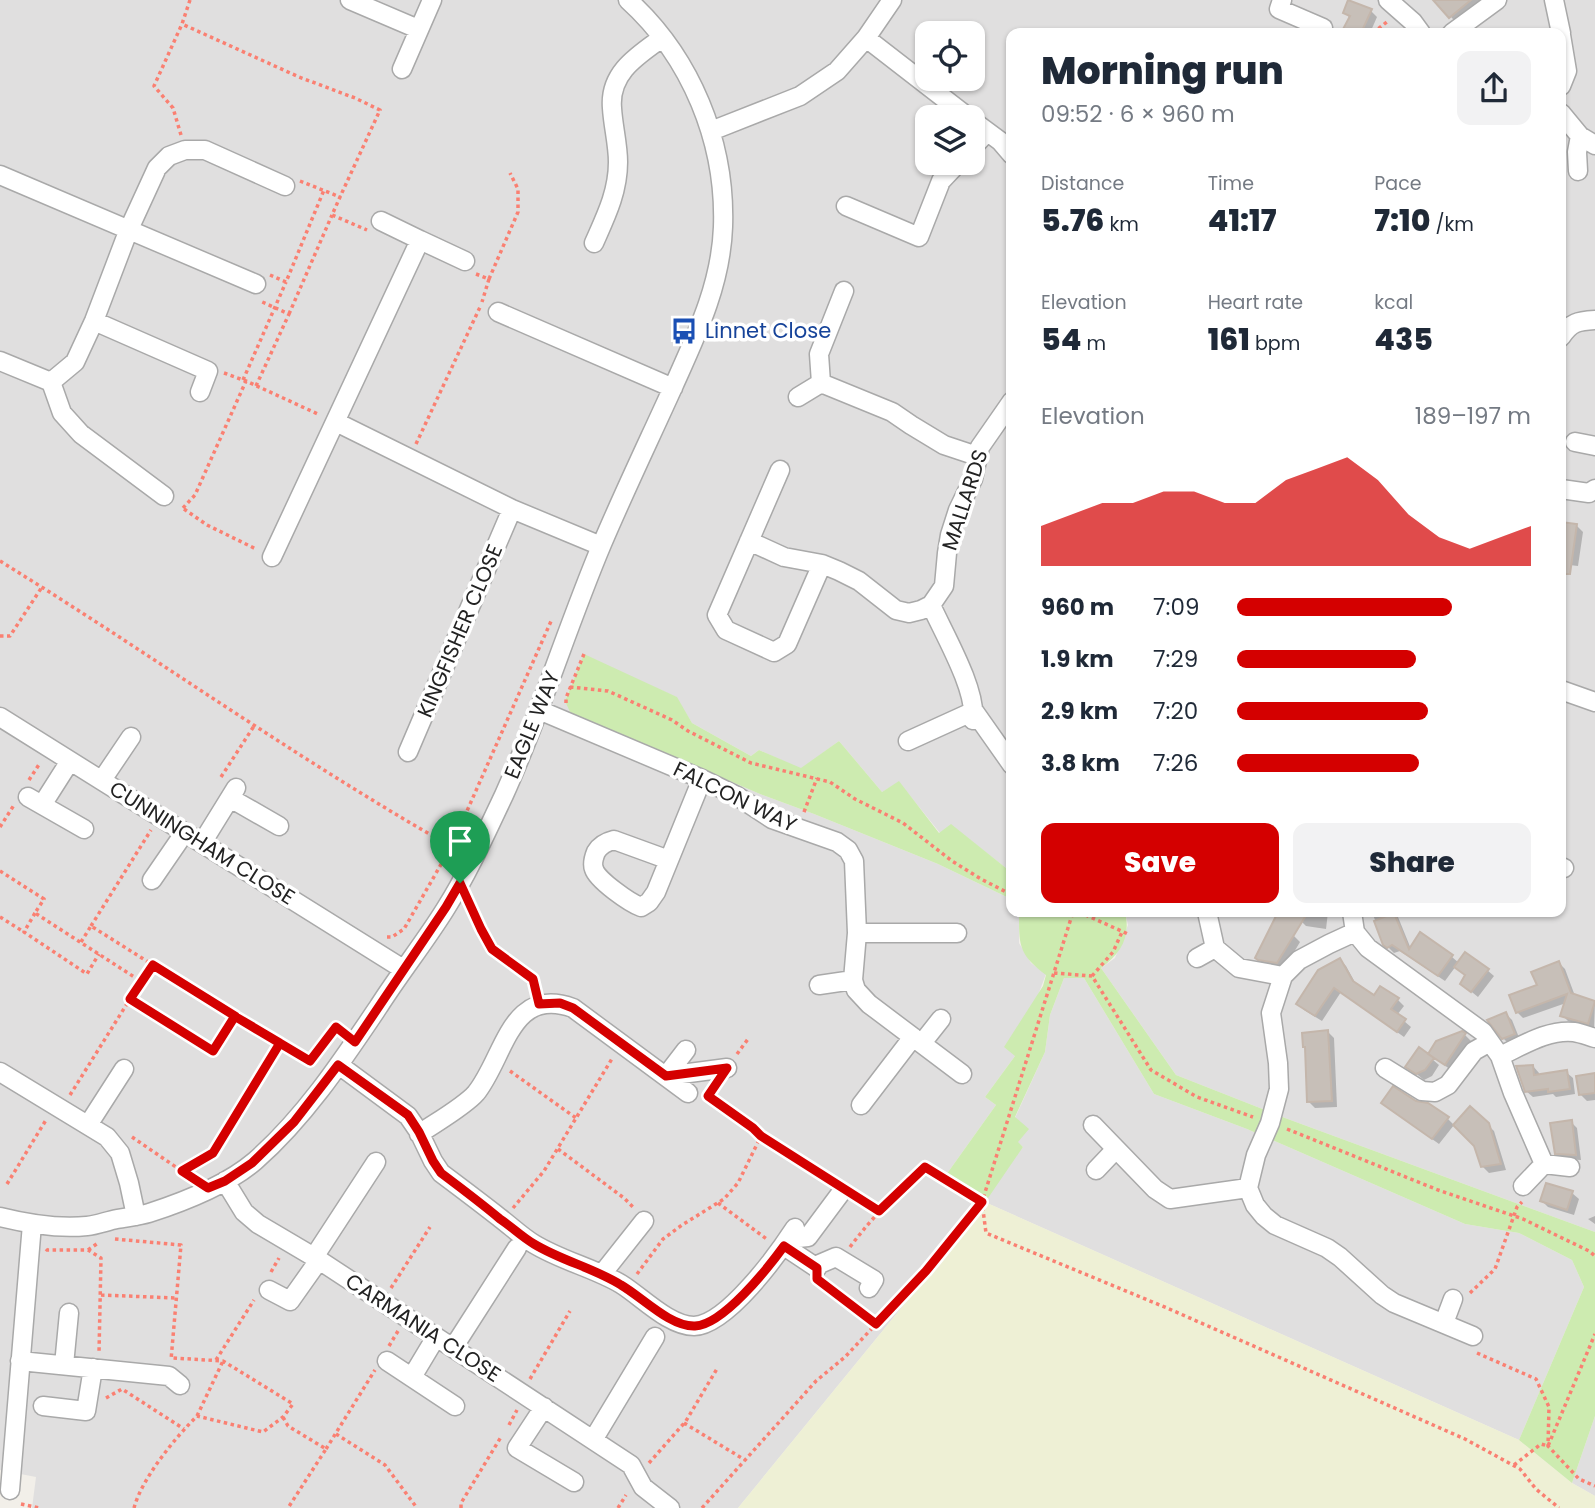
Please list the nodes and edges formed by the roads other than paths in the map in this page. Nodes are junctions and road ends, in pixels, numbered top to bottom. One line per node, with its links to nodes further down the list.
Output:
1 (350, 0): 13 (street)
2 (432, 0): 13 (street)
3 (628, 0): 14 (street, EAGLE WAY)
4 (892, 0): 15 (street)
5 (1282, 0): 9 (street)
6 (1388, 0): 10 (street)
7 (1497, 0): 11 (street)
8 (1554, 0): 12 (street)
9 (1323, 28)
10 (1417, 28)
11 (1459, 28)
12 (1560, 28)
13 (418, 29): 16 (street)
14 (662, 38): 19 (street, EAGLE WAY); 29 (street)
15 (866, 38): 17 (street); 19 (street)
16 (402, 69)
17 (953, 105)
18 (1566, 118): 20 (street)
19 (710, 131): 40 (street, EAGLE WAY)
20 (1587, 140): 21 (street)
21 (1578, 171)
22 (0, 175): 27 (street)
23 (947, 175): 25 (street)
24 (285, 186): 27 (street)
25 (846, 206)
26 (381, 221): 28 (street)
27 (129, 229): 31 (street); 35 (street)
28 (420, 240): 30 (street); 44 (street)
29 (594, 243)
30 (465, 261)
31 (256, 284)
32 (844, 291): 39 (street)
33 (490, 307): 40 (street)
34 (1581, 317): 36 (street)
35 (94, 321): 38 (street); 41 (street)
36 (1566, 330)
37 (0, 361): 38 (street)
38 (51, 382): 51 (street)
39 (821, 383): 42 (street); 47 (street)
40 (673, 388): 54 (street, EAGLE WAY)
41 (200, 392)
42 (798, 397)
43 (1006, 409): 47 (street, MALLARDS)
44 (335, 422): 52 (street); 55 (street)
45 (1575, 442): 46 (street)
46 (1595, 446)
47 (977, 456): 57 (street, MALLARDS)
48 (780, 470): 53 (street)
49 (1595, 489): 50 (street)
50 (1566, 490)
51 (164, 496)
52 (512, 509): 54 (street); 65 (street, KINGFISHER CLOSE)
53 (750, 541): 56 (street); 56 (street)
54 (601, 546): 60 (street, EAGLE WAY)
55 (272, 557)
56 (822, 564): 57 (street)
57 (931, 605): 62 (street)
58 (1566, 692): 59 (street)
59 (1595, 702)
60 (539, 710): 68 (street, FALCON WAY); 83 (street, EAGLE WAY)
61 (0, 717): 67 (street, CUNNINGHAM CLOSE)
62 (973, 717): 64 (street); 66 (street)
63 (131, 737): 69 (street)
64 (908, 741)
65 (408, 752)
66 (1006, 758)
67 (70, 761): 69 (street, CUNNINGHAM CLOSE); 71 (street)
68 (702, 779): 74 (street); 79 (street, FALCON WAY)
69 (102, 780): 72 (street, CUNNINGHAM CLOSE)
70 (279, 826): 73 (street)
71 (84, 829)
72 (185, 832): 73 (street, CUNNINGHAM CLOSE); 75 (street)
73 (202, 843): 83 (street, CUNNINGHAM CLOSE)
74 (669, 860)
75 (152, 880)
76 (1208, 917): 81 (street)
77 (1353, 917): 78 (street)
78 (1355, 932): 84 (street); 90 (street)
79 (857, 933): 80 (street); 85 (street, FALCON WAY)
80 (957, 933)
81 (1215, 948): 82 (street); 84 (street)
82 (1198, 958)
83 (403, 969): 92 (street, EAGLE WAY)
84 (1283, 976): 111 (street)
85 (853, 980): 86 (street); 89 (street)
86 (819, 985)
87 (941, 1019): 89 (street)
88 (1595, 1038): 90 (street)
89 (918, 1040): 97 (street); 100 (street)
90 (1495, 1049): 94 (street); 106 (street)
91 (687, 1050): 98 (street)
92 (338, 1065): 103 (street); 109 (street, EAGLE WAY)
93 (727, 1068): 98 (street)
94 (1385, 1068)
95 (124, 1069): 101 (street)
96 (0, 1072): 101 (street)
97 (962, 1074)
98 (666, 1076): 99 (street); 103 (street)
99 (688, 1093)
100 (861, 1105)
101 (88, 1125): 113 (street)
102 (1093, 1125): 104 (street)
103 (419, 1134): 120 (street)
104 (1115, 1150): 108 (street); 111 (street)
105 (376, 1162): 119 (street)
106 (1544, 1164): 107 (street); 110 (street)
107 (1570, 1167)
108 (1096, 1170)
109 (225, 1181): 113 (street, EAGLE WAY); 119 (street, CARMANIA CLOSE)
110 (1523, 1186)
111 (1248, 1188): 125 (street)
112 (843, 1191): 117 (street)
113 (136, 1216): 116 (street, EAGLE WAY)
114 (0, 1217): 116 (street, EAGLE WAY)
115 (642, 1217): 120 (street)
116 (32, 1224): 131 (street)
117 (787, 1240): 120 (street); 122 (street)
118 (517, 1248): 129 (street)
119 (316, 1258): 121 (street); 127 (street, CARMANIA CLOSE)
120 (602, 1274)
121 (264, 1287)
122 (869, 1289)
123 (1453, 1299): 125 (street)
124 (69, 1313): 132 (street)
125 (1444, 1323): 126 (street)
126 (1473, 1336)
127 (436, 1337): 129 (street, CARMANIA CLOSE); 135 (street)
128 (655, 1337): 139 (street)
129 (453, 1348): 138 (street, CARMANIA CLOSE)
130 (384, 1359): 135 (street)
131 (20, 1361): 132 (street); 141 (street)
132 (64, 1366): 133 (street)
133 (96, 1368): 134 (street); 136 (street)
134 (173, 1373)
135 (412, 1377): 137 (street)
136 (43, 1406)
137 (454, 1406)
138 (544, 1407): 139 (street, CARMANIA CLOSE); 140 (street)
139 (593, 1440): 142 (street, CARMANIA CLOSE)
140 (574, 1482)
141 (15, 1497)
142 (670, 1508)

